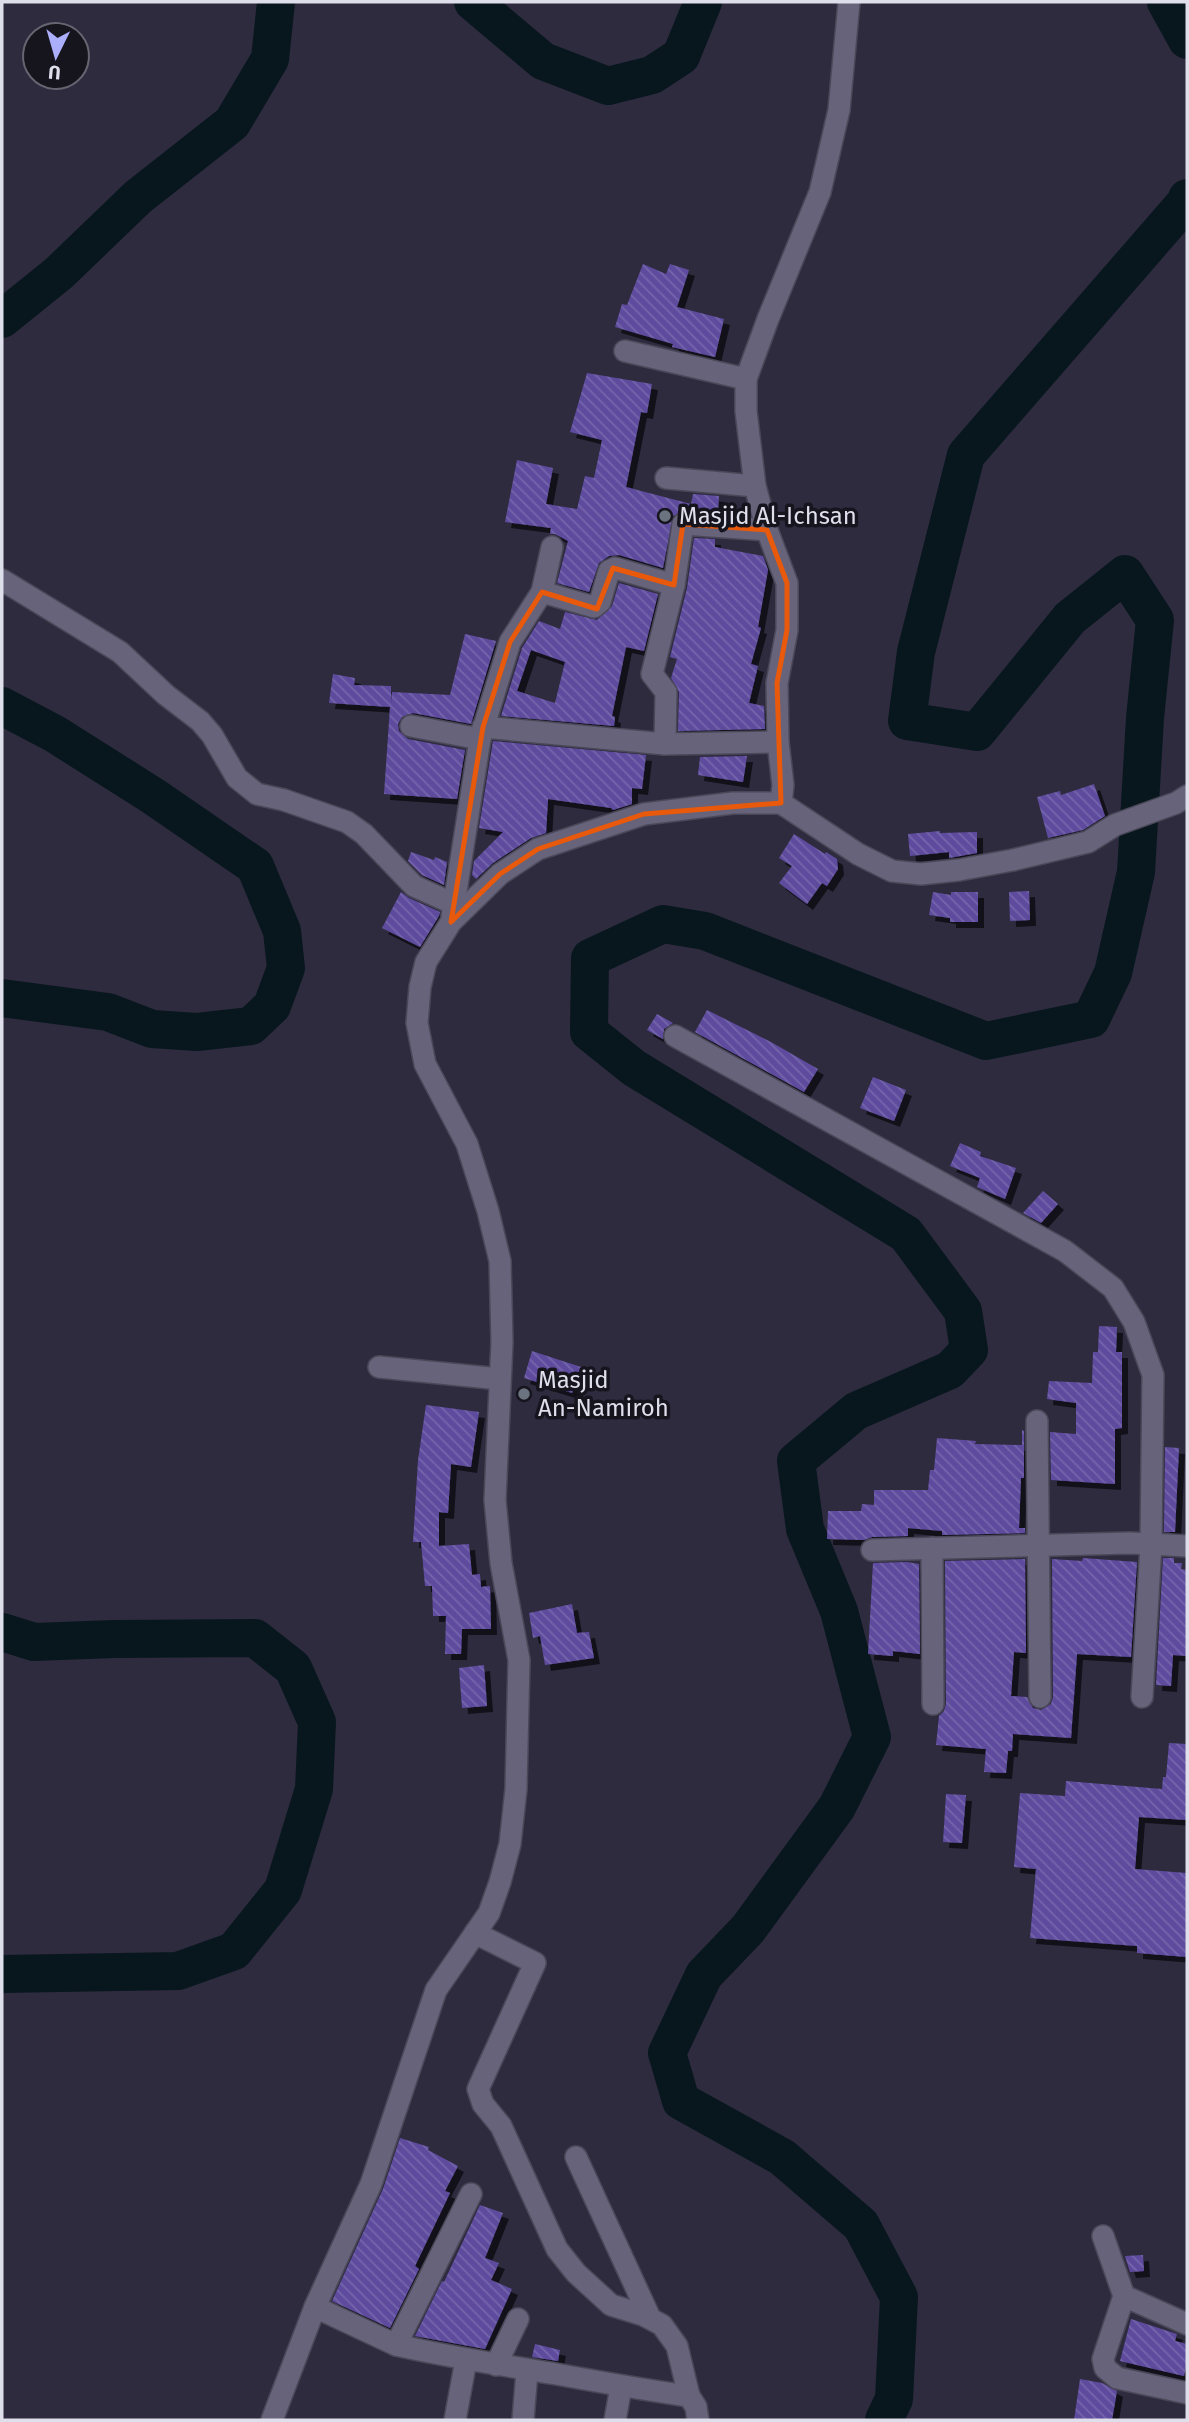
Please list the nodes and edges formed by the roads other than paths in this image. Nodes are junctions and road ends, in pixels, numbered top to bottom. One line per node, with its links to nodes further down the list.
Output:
1 (849, 2): 3 (street)
2 (625, 351): 3 (street)
3 (746, 379): 5 (street)
4 (666, 478): 5 (street)
5 (755, 486): 6 (street)
6 (768, 530): 9 (street); 13 (street)
7 (552, 547): 10 (street)
8 (2, 580): 17 (street)
9 (674, 584): 10 (street); 14 (street)
10 (542, 592): 12 (street)
11 (411, 726): 12 (street)
12 (482, 733): 14 (street); 17 (street)
13 (778, 742): 14 (street); 16 (street)
14 (665, 744)
15 (1182, 799): 16 (street)
16 (781, 803): 17 (street)
17 (453, 913): 20 (street)
18 (675, 1036): 23 (street)
19 (379, 1367): 20 (street)
20 (500, 1379): 30 (street)
21 (1037, 1421): 22 (street)
22 (1040, 1545): 23 (street); 25 (street); 27 (street)
23 (1151, 1545): 24 (street); 28 (street)
24 (1187, 1546)
25 (932, 1548): 26 (street); 29 (street)
26 (872, 1550)
27 (1040, 1697)
28 (1142, 1697)
29 (933, 1704)
30 (475, 1933): 35 (street); 36 (street)
31 (576, 2157): 36 (street)
32 (471, 2194): 39 (street)
33 (1103, 2236): 34 (street)
34 (1124, 2296): 38 (street); 44 (street)
35 (314, 2307): 39 (street); 46 (street)
36 (650, 2318): 45 (street)
37 (517, 2319): 41 (street)
38 (1187, 2324)
39 (396, 2345): 40 (street)
40 (466, 2360): 41 (street); 47 (street)
41 (496, 2365): 42 (street)
42 (527, 2371): 43 (street); 48 (street)
43 (621, 2387): 45 (street); 49 (street)
44 (1187, 2393)
45 (689, 2396): 50 (street)
46 (272, 2420)
47 (455, 2420)
48 (523, 2420)
49 (615, 2420)
50 (698, 2420)

